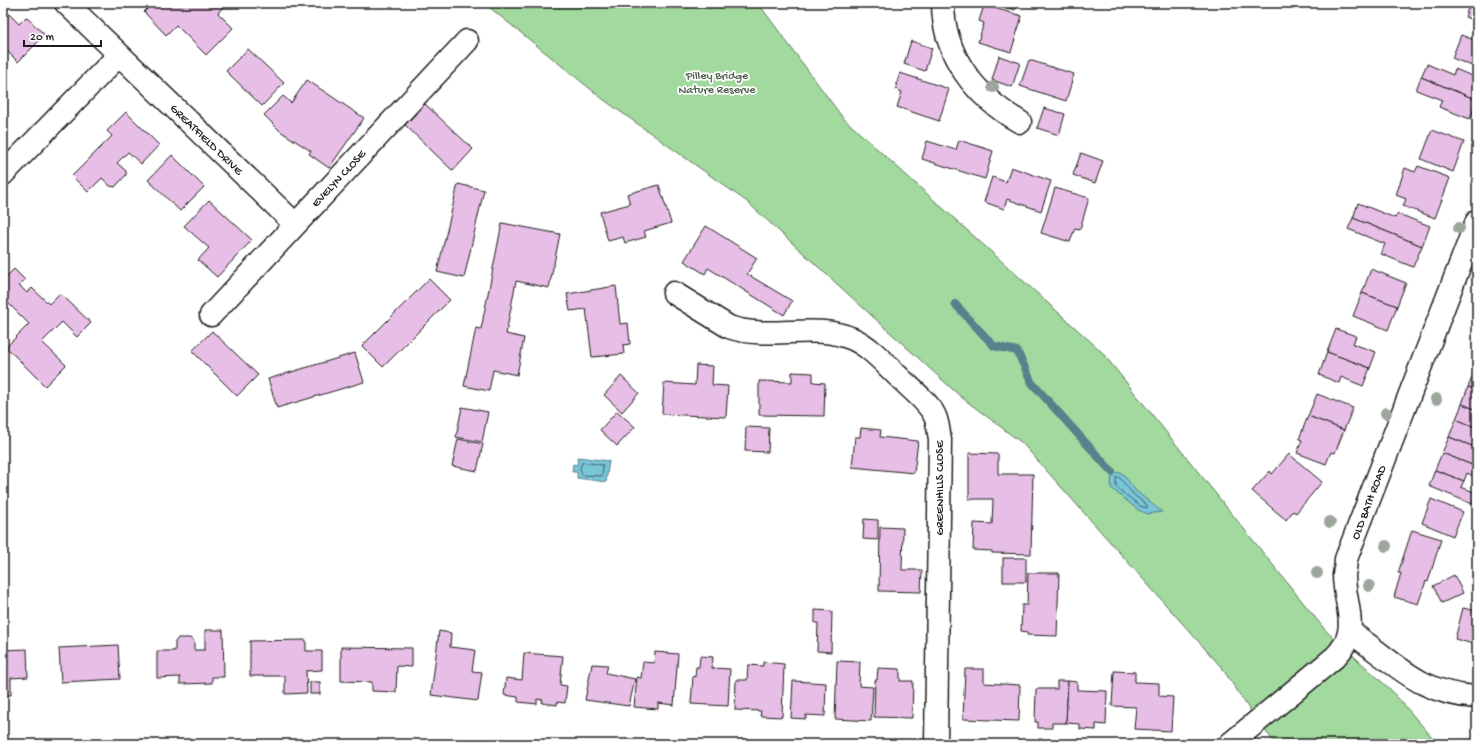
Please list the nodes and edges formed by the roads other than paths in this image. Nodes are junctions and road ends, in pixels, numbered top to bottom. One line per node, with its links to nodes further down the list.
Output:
1 (66, 3): 4 (street, GREATFIELD DRIVE)
2 (943, 3): 5 (street)
3 (467, 41): 8 (street, EVELYN CLOSE)
4 (119, 54): 6 (street); 8 (street, GREATFIELD DRIVE)
5 (1020, 122)
6 (3, 174)
7 (1477, 221): 11 (street, OLD BATH ROAD)
8 (295, 224): 10 (street, EVELYN CLOSE)
9 (674, 293): 13 (street, GREENHILLS CLOSE)
10 (211, 316)
11 (1350, 632): 12 (street); 14 (street, OLD BATH ROAD)
12 (1477, 697)
13 (936, 744)
14 (1230, 744)

